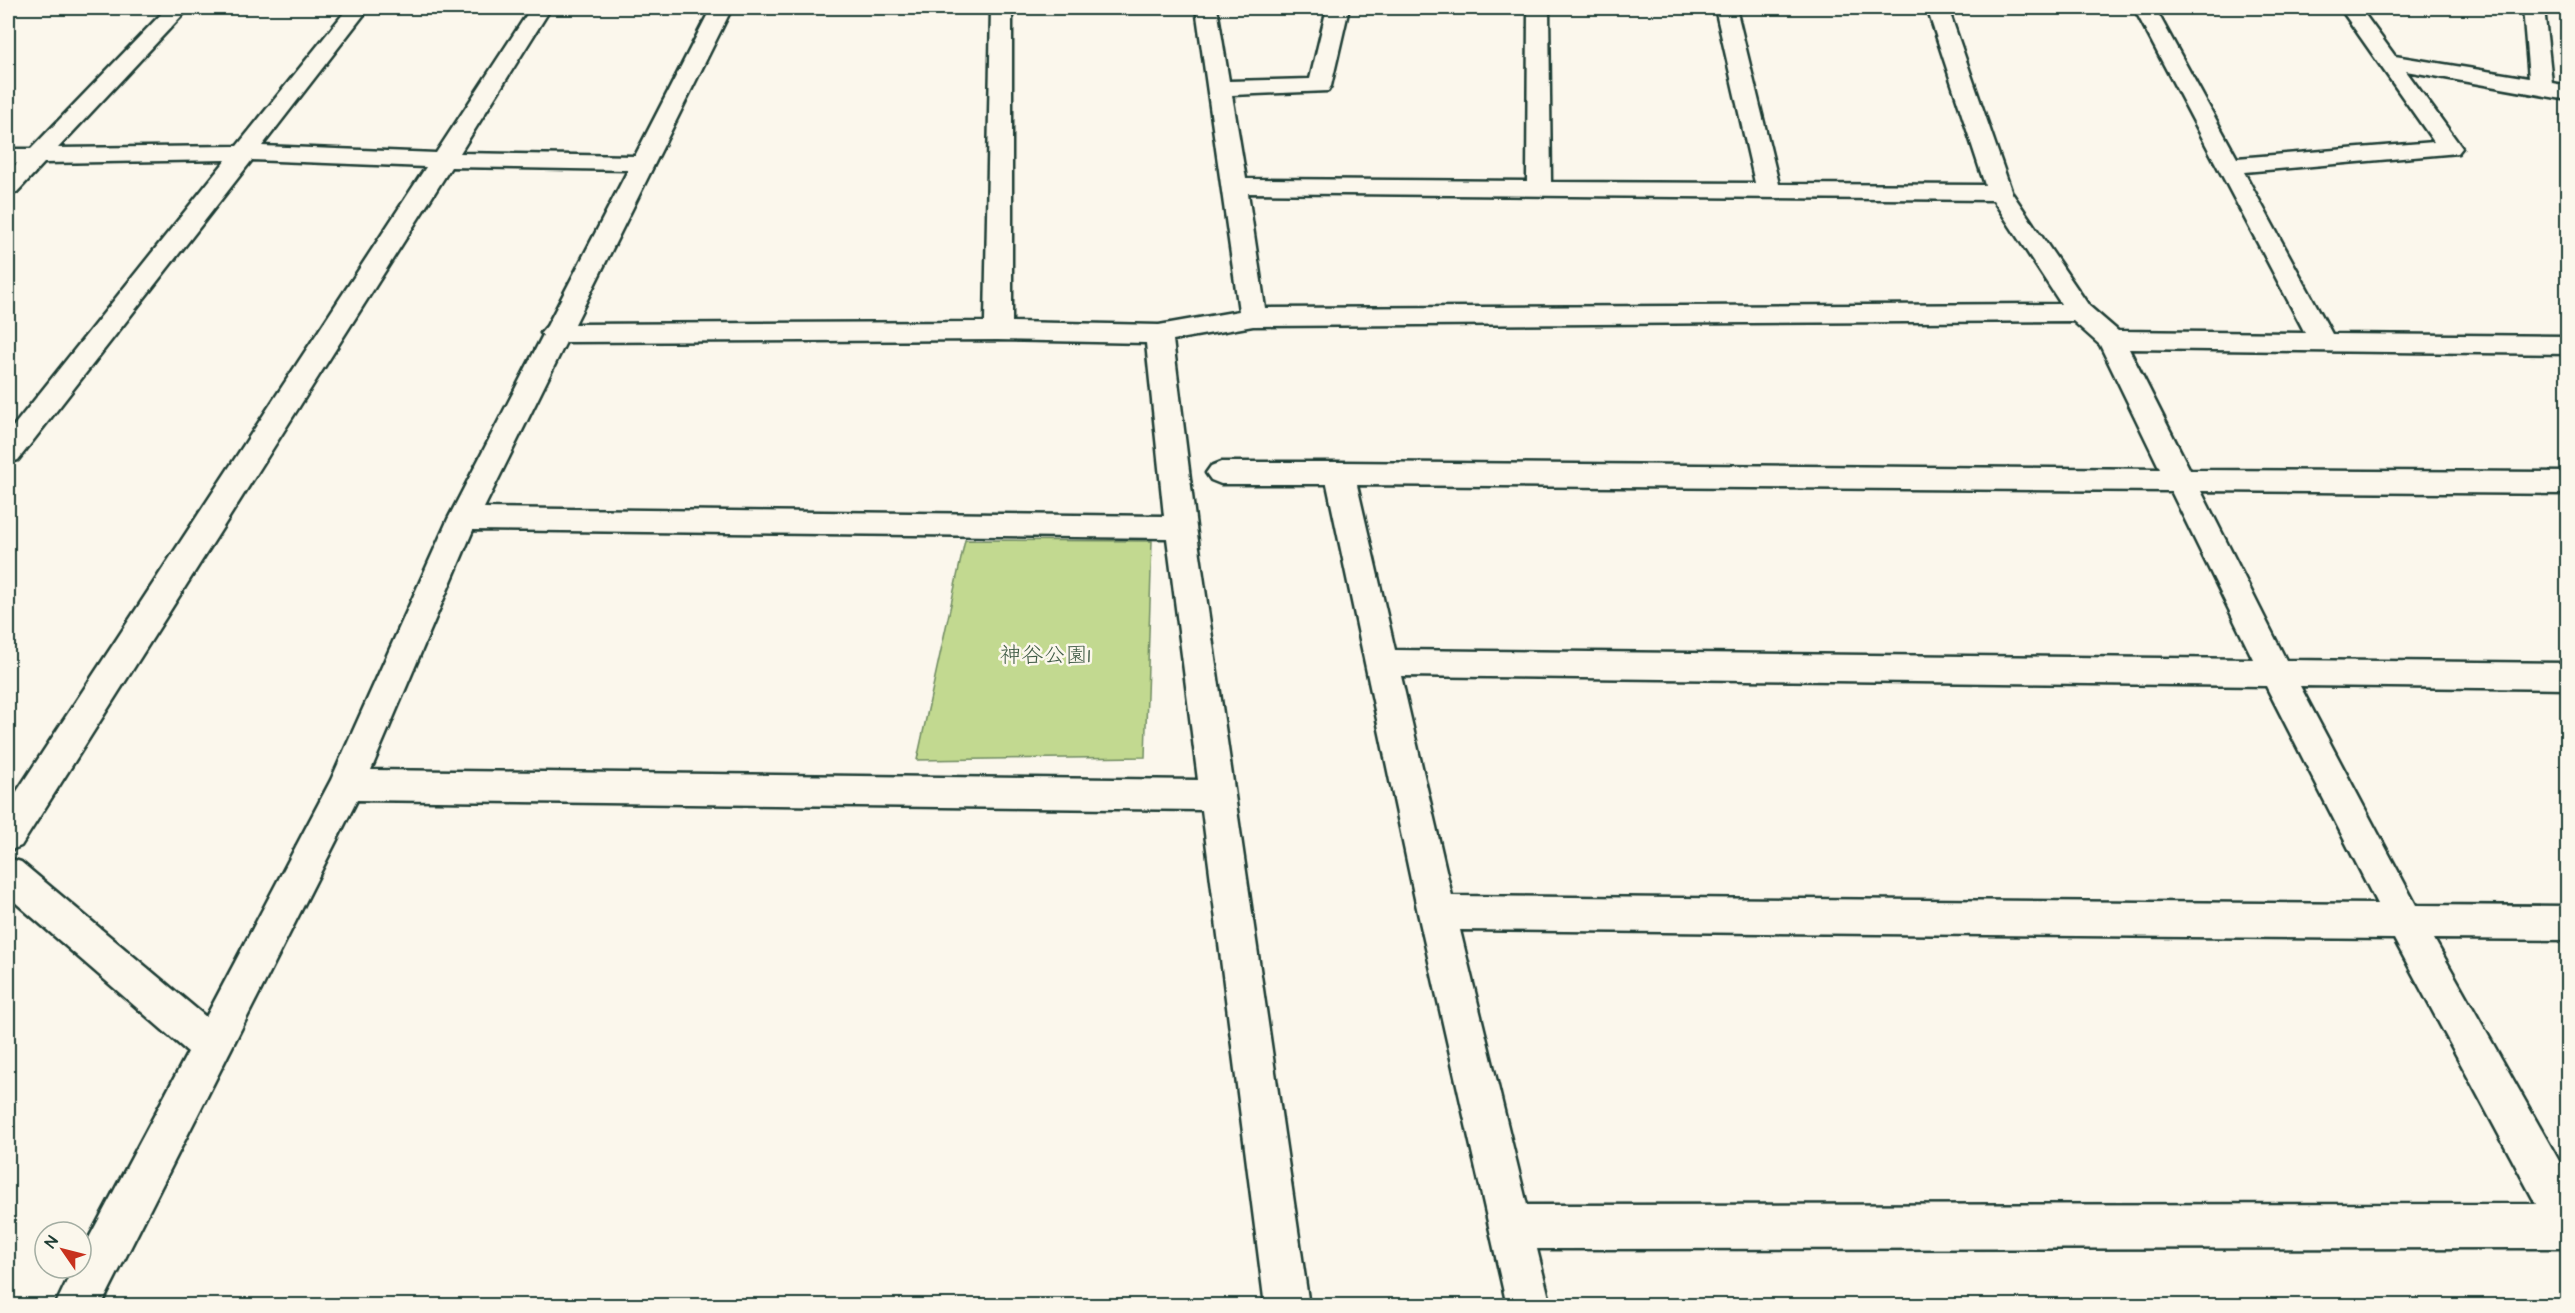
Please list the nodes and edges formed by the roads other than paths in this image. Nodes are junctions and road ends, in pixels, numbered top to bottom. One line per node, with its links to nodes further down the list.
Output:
1 (178, 8): 20 (street)
2 (359, 8): 18 (street)
3 (541, 8): 21 (street)
4 (722, 8): 22 (street)
5 (1002, 8): 31 (street)
6 (1206, 8): 16 (street)
7 (1338, 8): 16 (street)
8 (1539, 8): 26 (street)
9 (1726, 8): 27 (street)
10 (1938, 8): 28 (street)
11 (2144, 8): 23 (street)
12 (2350, 8): 14 (street)
13 (2534, 8): 15 (street)
14 (2388, 61): 15 (street); 23 (street)
15 (2541, 87): 17 (street)
16 (1220, 88): 24 (street)
17 (2568, 93)
18 (246, 153): 20 (street); 21 (street); 37 (street)
19 (8, 156): 20 (street)
20 (38, 156): 25 (street)
21 (443, 160): 22 (street); 49 (street)
22 (642, 163): 32 (street)
23 (2230, 166): 35 (street)
24 (1235, 186): 26 (street); 30 (street)
25 (8, 187)
26 (1539, 188): 27 (street)
27 (1770, 191): 28 (street)
28 (2000, 193): 29 (street)
29 (2079, 312): 30 (street); 34 (street)
30 (1253, 317): 33 (street)
31 (998, 332): 32 (street); 33 (street)
32 (555, 333): 42 (street)
33 (1160, 334): 43 (street)
34 (2111, 340): 35 (street); 40 (street)
35 (2324, 343): 36 (street)
36 (2568, 345)
37 (8, 453)
38 (1221, 472): 39 (street)
39 (1339, 473): 40 (street); 44 (street)
40 (2180, 479): 41 (street); 45 (street)
41 (2568, 483)
42 (463, 519): 43 (street); 47 (street)
43 (1181, 527): 48 (street)
44 (1382, 663): 45 (street); 51 (street)
45 (2276, 673): 46 (street); 52 (street)
46 (2568, 676)
47 (347, 785): 48 (street); 54 (street)
48 (1219, 795): 58 (street)
49 (8, 835)
50 (8, 874): 54 (street)
51 (1437, 913): 52 (street); 56 (street)
52 (2405, 922): 53 (street); 55 (street)
53 (2568, 923)
54 (211, 1046): 57 (street)
55 (2568, 1223): 56 (street)
56 (1512, 1227): 59 (street)
57 (77, 1305)
58 (1287, 1305)
59 (1529, 1305)

